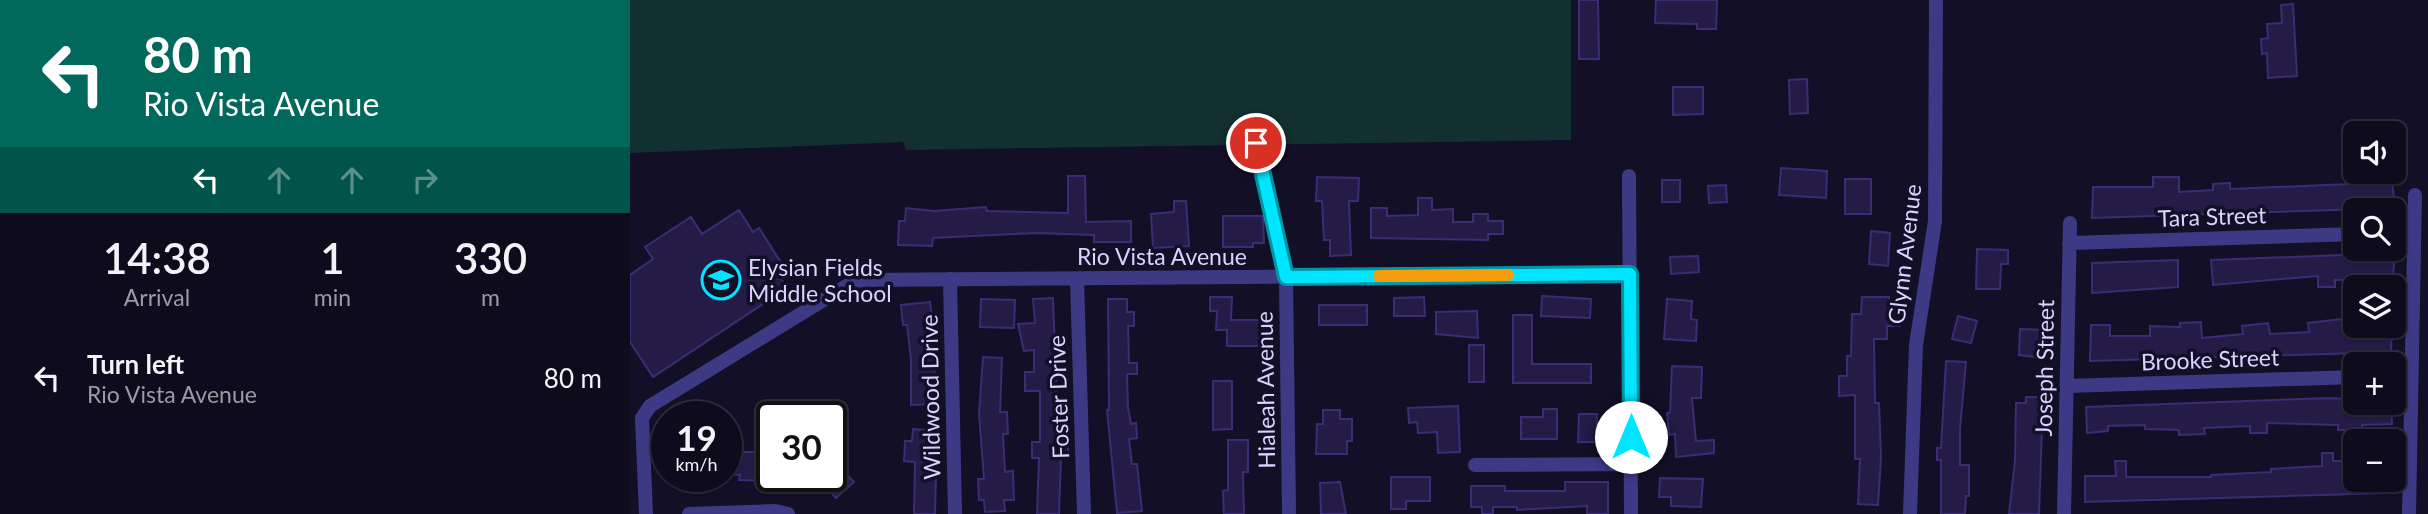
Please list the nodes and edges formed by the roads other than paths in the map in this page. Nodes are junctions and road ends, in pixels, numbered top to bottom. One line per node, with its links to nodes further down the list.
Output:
1 (1936, 0): 27 (street, Glynn Avenue)
2 (1256, 143): 11 (street, Hialeah Avenue)
3 (1629, 176): 10 (street)
4 (2415, 195): 7 (street)
5 (2070, 223): 9 (street, Joseph Street)
6 (2406, 233): 7 (street)
7 (2414, 233): 15 (street)
8 (2343, 234): 9 (street, Tara Street)
9 (2069, 243): 17 (street, Joseph Street)
10 (1630, 274): 11 (street, Rio Vista Avenue); 18 (street)
11 (1286, 277): 13 (street, Rio Vista Avenue); 25 (street, Hialeah Avenue)
12 (950, 279): 13 (street, Rio Vista Avenue); 20 (street, Rio Vista Avenue); 23 (street, Wildwood Drive)
13 (1077, 279): 24 (street, Foster Drive)
14 (2406, 376): 15 (street)
15 (2411, 376): 29 (street)
16 (2343, 377): 17 (street, Brooke Street)
17 (2067, 386): 28 (street, Joseph Street)
18 (1631, 464): 19 (street); 26 (street)
19 (1475, 465)
20 (646, 514)
21 (689, 514): 22 (street)
22 (788, 514)
23 (955, 514)
24 (1084, 514)
25 (1289, 514)
26 (1631, 514)
27 (1910, 514)
28 (2064, 514)
29 (2409, 514)

